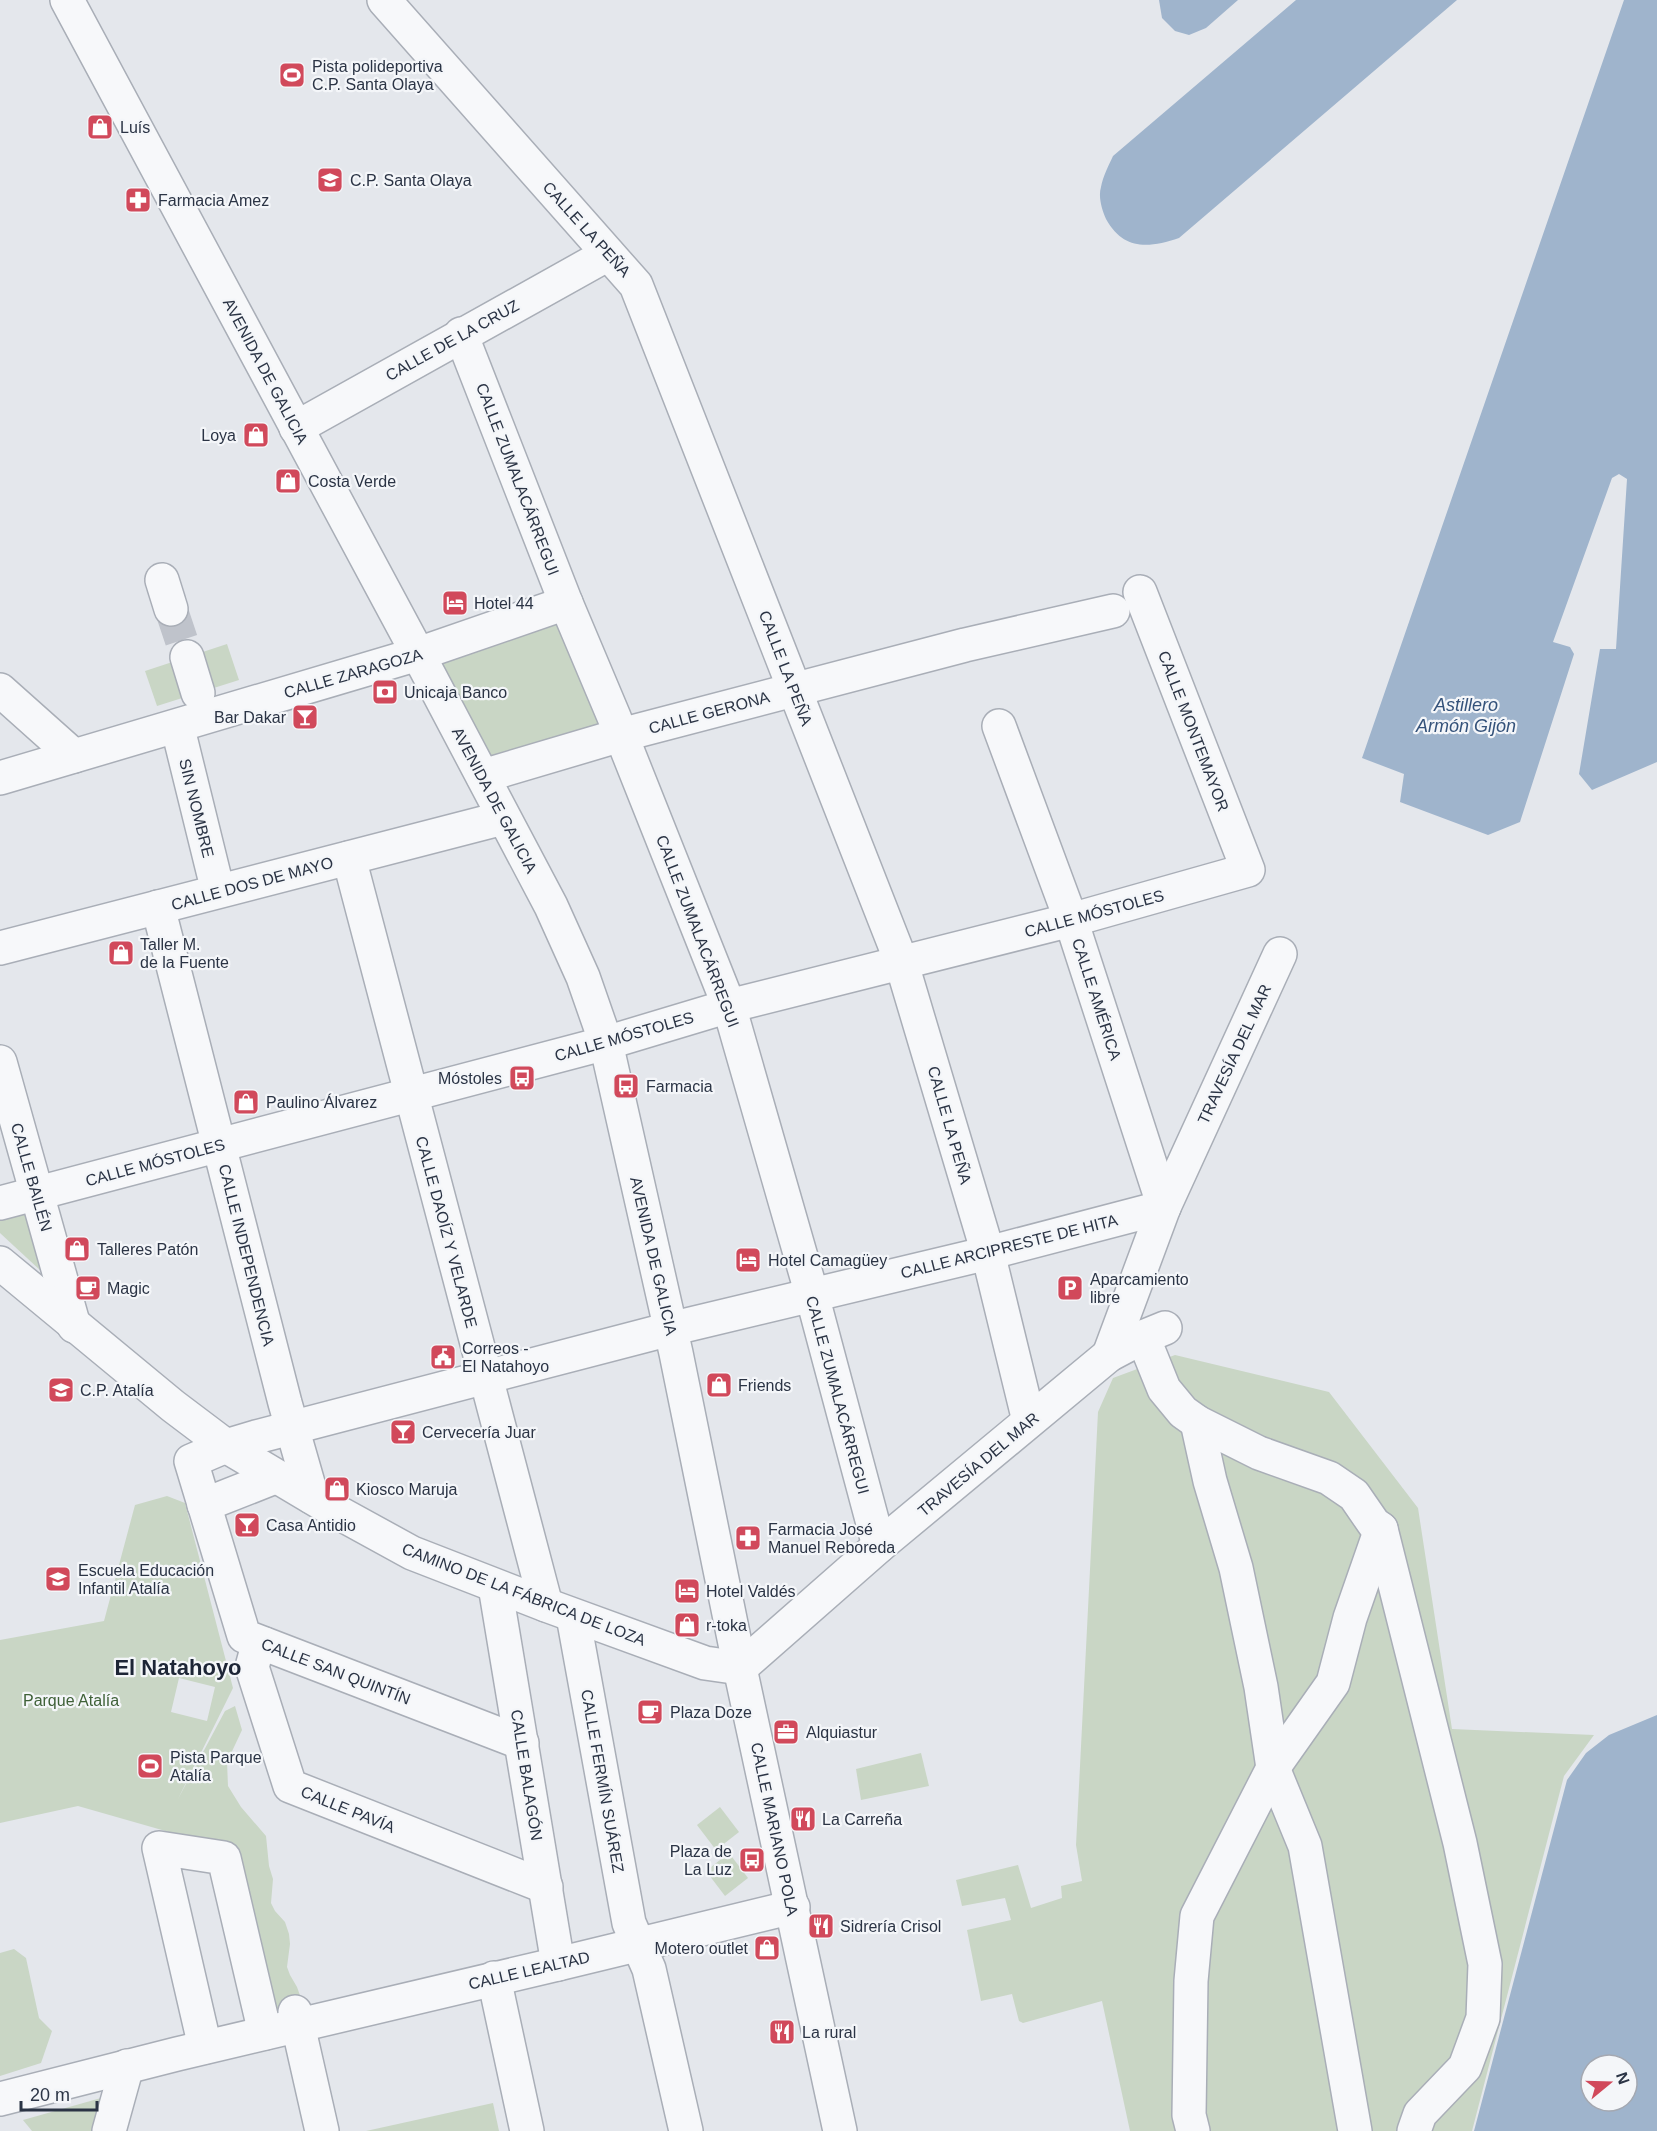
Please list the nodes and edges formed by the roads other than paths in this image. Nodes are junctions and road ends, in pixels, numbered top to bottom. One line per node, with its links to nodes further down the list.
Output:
1 (67, 0): 5 (street, AVENIDA DE GALICIA)
2 (384, 0): 3 (street, CALLE LA PEÑA)
3 (608, 254): 4 (street, CALLE DE LA CRUZ); 11 (street, CALLE LA PEÑA)
4 (461, 334): 5 (street, CALLE DE LA CRUZ); 7 (street, CALLE ZUMALACÁRREGUI)
5 (296, 428): 9 (street, AVENIDA DE GALICIA)
6 (1140, 592): 22 (street, CALLE MONTEMAYOR)
7 (566, 603): 9 (street, CALLE ZARAGOZA); 15 (street, CALLE ZUMALACÁRREGUI)
8 (1113, 611): 11 (street, CALLE GERONA)
9 (418, 654): 17 (street, CALLE ZARAGOZA); 18 (street, AVENIDA DE GALICIA)
10 (187, 657): 13 (street)
11 (795, 689): 15 (street, CALLE GERONA); 28 (street, CALLE LA PEÑA)
12 (0, 690): 17 (street)
13 (198, 693)
14 (999, 726): 25 (street, CALLE AMÉRICA)
15 (621, 735): 18 (street, CALLE GERONA); 29 (street, CALLE ZUMALACÁRREGUI)
16 (181, 741): 23 (street, SIN NOMBRE)
17 (74, 756): 19 (street, CALLE ZARAGOZA)
18 (483, 776): 20 (street, AVENIDA DE GALICIA)
19 (0, 778)
20 (503, 818): 21 (street, CALLE DOS DE MAYO); 30 (street, AVENIDA DE GALICIA)
21 (349, 858): 24 (street, CALLE DOS DE MAYO); 32 (street, CALLE DAOÍZ Y VELARDE)
22 (1248, 870): 25 (street, CALLE MÓSTOLES)
23 (214, 875)
24 (158, 907): 26 (street, CALLE DOS DE MAYO); 33 (street, CALLE INDEPENDENCIA)
25 (1071, 920): 28 (street, CALLE MÓSTOLES); 36 (street, CALLE AMÉRICA)
26 (0, 948)
27 (1280, 954): 36 (street, TRAVESÍA DEL MAR)
28 (901, 961): 29 (street, CALLE MÓSTOLES); 37 (street, CALLE LA PEÑA)
29 (729, 1006): 30 (street, CALLE MÓSTOLES); 39 (street, CALLE ZUMALACÁRREGUI)
30 (606, 1044): 32 (street, CALLE MÓSTOLES); 41 (street, AVENIDA DE GALICIA)
31 (0, 1062): 34 (street, CALLE BAILÉN)
32 (411, 1095): 33 (street, CALLE MÓSTOLES); 43 (street, CALLE DAOÍZ Y VELARDE)
33 (219, 1145): 34 (street, CALLE MÓSTOLES); 46 (street, CALLE INDEPENDENCIA)
34 (37, 1193): 35 (street, CALLE MÓSTOLES); 40 (street, CALLE BAILÉN)
35 (0, 1203)
36 (1164, 1207): 37 (street, CALLE ARCIPRESTE DE HITA); 42 (street, TRAVESÍA DEL MAR)
37 (988, 1253): 39 (street, CALLE ARCIPRESTE DE HITA); 44 (street, CALLE LA PEÑA)
38 (0, 1263): 40 (street, CAMINO DE LA FÁBRICA DE LOZA)
39 (812, 1295): 41 (street, CALLE ARCIPRESTE DE HITA); 52 (street, CALLE ZUMALACÁRREGUI)
40 (74, 1326): 47 (street, CAMINO DE LA FÁBRICA DE LOZA)
41 (670, 1329): 43 (street, CALLE ARCIPRESTE DE HITA); 56 (street, AVENIDA DE GALICIA)
42 (1109, 1355): 44 (street, TRAVESÍA DEL MAR); 45 (street, TRAVESÍA DEL MAR)
43 (485, 1377): 46 (street, CALLE ARCIPRESTE DE HITA); 54 (street, CALLE DAOÍZ Y VELARDE)
44 (1029, 1421): 52 (street, TRAVESÍA DEL MAR)
45 (1197, 1422): 51 (street); 58 (street)
46 (292, 1428): 47 (street, CALLE ARCIPRESTE DE HITA); 49 (street, CALLE INDEPENDENCIA)
47 (226, 1446): 48 (street, CAMINO DE LA FÁBRICA DE LOZA); 50 (street, CALLE SAN QUINTÍN)
48 (275, 1477): 49 (street, CAMINO DE LA FÁBRICA DE LOZA); 50 (street)
49 (312, 1497): 53 (street, CAMINO DE LA FÁBRICA DE LOZA)
50 (204, 1505): 55 (street, CALLE SAN QUINTÍN)
51 (1381, 1529): 58 (street); 78 (street)
52 (879, 1546): 56 (street, TRAVESÍA DEL MAR)
53 (495, 1586): 54 (street, CAMINO DE LA FÁBRICA DE LOZA); 57 (street, CALLE BALAGÓN)
54 (560, 1610): 56 (street, CAMINO DE LA FÁBRICA DE LOZA); 63 (street, CALLE FERMÍN SUÁREZ)
55 (264, 1644): 57 (street, CALLE SAN QUINTÍN); 61 (street, CALLE PAVÍA)
56 (740, 1668): 62 (street, CALLE MARIANO POLA)
57 (522, 1743): 61 (street, CALLE BALAGÓN)
58 (1277, 1760): 59 (street); 60 (street)
59 (1290, 1811): 60 (street); 77 (street)
60 (1242, 1830): 76 (street)
61 (546, 1887): 64 (street, CALLE BALAGÓN)
62 (793, 1907): 63 (street, CALLE LEALTAD); 75 (street, CALLE MARIANO POLA)
63 (638, 1944): 64 (street, CALLE LEALTAD); 74 (street, CALLE FERMÍN SUÁREZ)
64 (558, 1965): 65 (street, CALLE LEALTAD)
65 (494, 1978): 66 (street, CALLE LEALTAD); 73 (street)
66 (297, 2018): 67 (street, CALLE LEALTAD); 72 (street)
67 (265, 2033): 68 (street, CALLE LEALTAD); 68 (street)
68 (205, 2047): 69 (street, CALLE LEALTAD)
69 (127, 2066): 70 (street, CALLE LEALTAD); 71 (street)
70 (0, 2098)
71 (109, 2131)
72 (322, 2131)
73 (527, 2131)
74 (686, 2131)
75 (840, 2131)
76 (1193, 2131)
77 (1355, 2131)
78 (1414, 2131)

